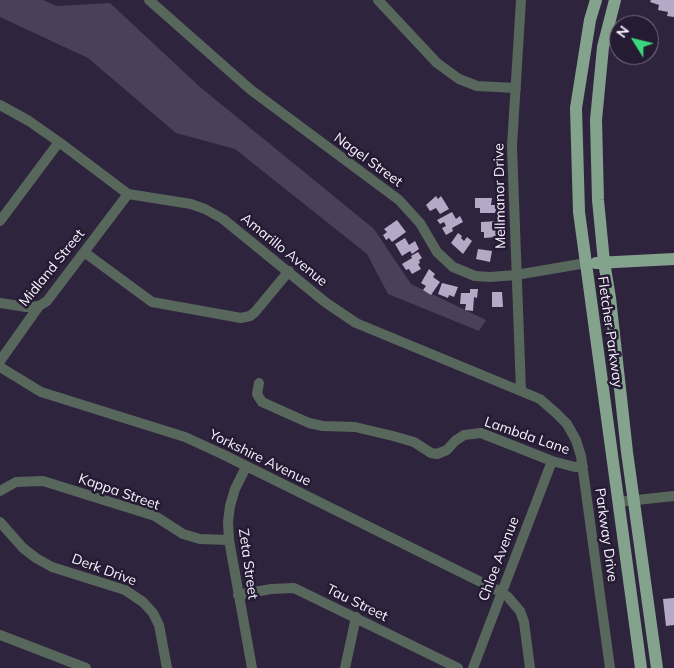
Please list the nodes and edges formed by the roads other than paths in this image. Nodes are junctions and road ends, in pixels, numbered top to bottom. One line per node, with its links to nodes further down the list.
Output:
1 (150, 0): 16 (street, Nagel Street)
2 (521, 0): 6 (street, Mellmanor Drive)
3 (596, 0): 14 (main road, Fletcher Parkway)
4 (615, 0): 13 (main road, Fletcher Parkway)
5 (380, 1): 6 (street)
6 (516, 88): 16 (street, Mellmanor Drive)
7 (0, 105): 8 (street, Amarillo Avenue)
8 (60, 142): 9 (street, Amarillo Avenue); 10 (street)
9 (128, 194): 11 (street, Midland Street); 15 (street, Amarillo Avenue)
10 (0, 221)
11 (84, 252): 15 (street); 18 (street, Midland Street)
12 (668, 259): 13 (main road)
13 (604, 262): 14 (main road); 29 (main road, Fletcher Parkway)
14 (586, 263): 16 (street, Nagel Street); 30 (main road, Fletcher Parkway)
15 (289, 271): 22 (street, Amarillo Avenue)
16 (516, 275): 22 (street, Mellmanor Drive)
17 (0, 303): 18 (street)
18 (39, 306): 19 (street, Midland Street)
19 (0, 361)
20 (0, 367): 25 (street, Yorkshire Avenue)
21 (259, 383): 24 (street, Lambda Lane)
22 (521, 390): 23 (street, Amarillo Avenue)
23 (556, 413): 26 (street, Parkway Drive)
24 (552, 461): 26 (street, Lambda Lane); 33 (street, Chloe Avenue)
25 (246, 467): 32 (street, Zeta Street); 33 (street, Yorkshire Avenue)
26 (582, 467): 44 (street, Parkway Drive)
27 (0, 491): 32 (street, Kappa Street)
28 (674, 496): 29 (street)
29 (634, 500): 30 (street); 46 (main road, Fletcher Parkway)
30 (618, 502): 45 (main road, Fletcher Parkway)
31 (0, 522): 38 (street, Derk Drive)
32 (229, 540): 34 (street, Zeta Street)
33 (501, 592): 42 (street, Chloe Avenue); 43 (street, Yorkshire Avenue)
34 (238, 595): 35 (street, Tau Street); 39 (street, Zeta Street)
35 (356, 617): 40 (street); 41 (street, Tau Street)
36 (0, 634): 37 (street)
37 (86, 668)
38 (167, 668)
39 (252, 668)
40 (345, 668)
41 (458, 668)
42 (473, 668)
43 (530, 668)
44 (610, 668)
45 (641, 668)
46 (657, 668)

